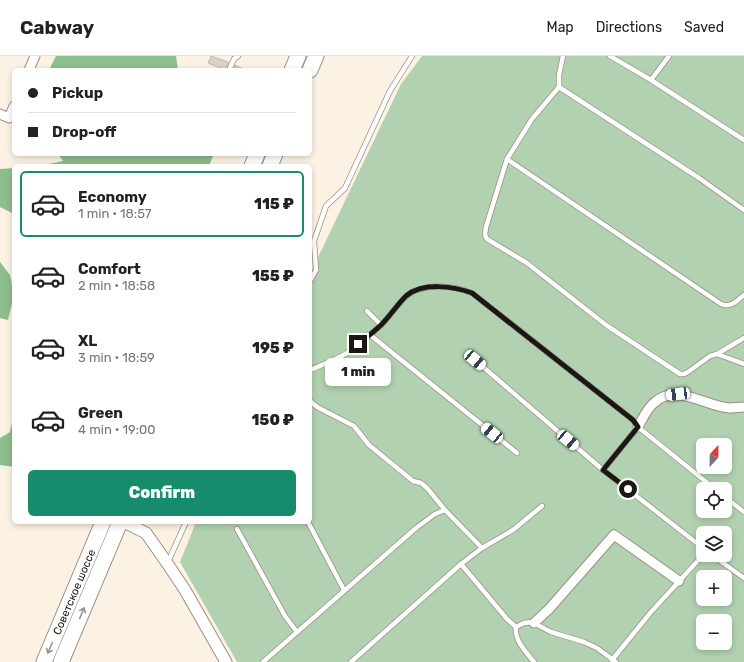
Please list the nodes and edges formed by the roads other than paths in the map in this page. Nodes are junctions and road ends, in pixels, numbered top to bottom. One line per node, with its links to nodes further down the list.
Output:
1 (35, 56): 9 (street)
2 (238, 56): 10 (lane)
3 (298, 56): 11 (highway)
4 (316, 56): 12 (highway)
5 (412, 56): 20 (lane)
6 (563, 56): 14 (lane)
7 (610, 56): 13 (lane)
8 (669, 56): 13 (lane)
9 (30, 68)
10 (230, 68)
11 (293, 68)
12 (311, 68)
13 (651, 80): 17 (lane)
14 (559, 87): 18 (lane); 19 (lane)
15 (12, 111): 16 (street)
16 (0, 114)
17 (744, 140)
18 (507, 159): 21 (lane); 26 (lane)
19 (744, 210)
20 (312, 277)
21 (744, 295)
22 (367, 311): 23 (lane)
23 (381, 326): 24 (lane); 32 (lane)
24 (369, 334): 29 (lane); 33 (lane)
25 (744, 338): 26 (lane)
26 (717, 354): 28 (lane)
27 (475, 360): 34 (lane)
28 (744, 364)
29 (312, 369)
30 (312, 403): 38 (lane)
31 (744, 407): 32 (street)
32 (638, 427): 34 (lane); 35 (lane)
33 (517, 453)
34 (603, 470): 46 (lane)
35 (706, 482)
36 (732, 503): 39 (lane)
37 (542, 506): 47 (lane)
38 (445, 510): 47 (lane); 54 (lane)
39 (744, 512)
40 (102, 524): 59 (highway, Советское шоссе, one-way to 59)
41 (119, 524): 60 (highway, Советское шоссе, one-way to 41)
42 (128, 524): 50 (street)
43 (185, 524): 50 (lane)
44 (309, 524): 54 (lane)
45 (237, 529): 57 (lane)
46 (696, 543)
47 (482, 548): 51 (lane)
48 (697, 562): 53 (lane)
49 (722, 562): 52 (lane)
50 (167, 563): 61 (street)
51 (461, 564): 56 (lane); 63 (lane)
52 (744, 578)
53 (679, 581): 55 (street); 58 (lane)
54 (344, 590): 57 (lane)
55 (534, 623): 56 (lane); 58 (lane)
56 (516, 627): 64 (lane)
57 (298, 632): 62 (lane)
58 (614, 661)
59 (44, 662)
60 (61, 662)
61 (226, 662)
62 (263, 662)
63 (351, 662)
64 (534, 662)

